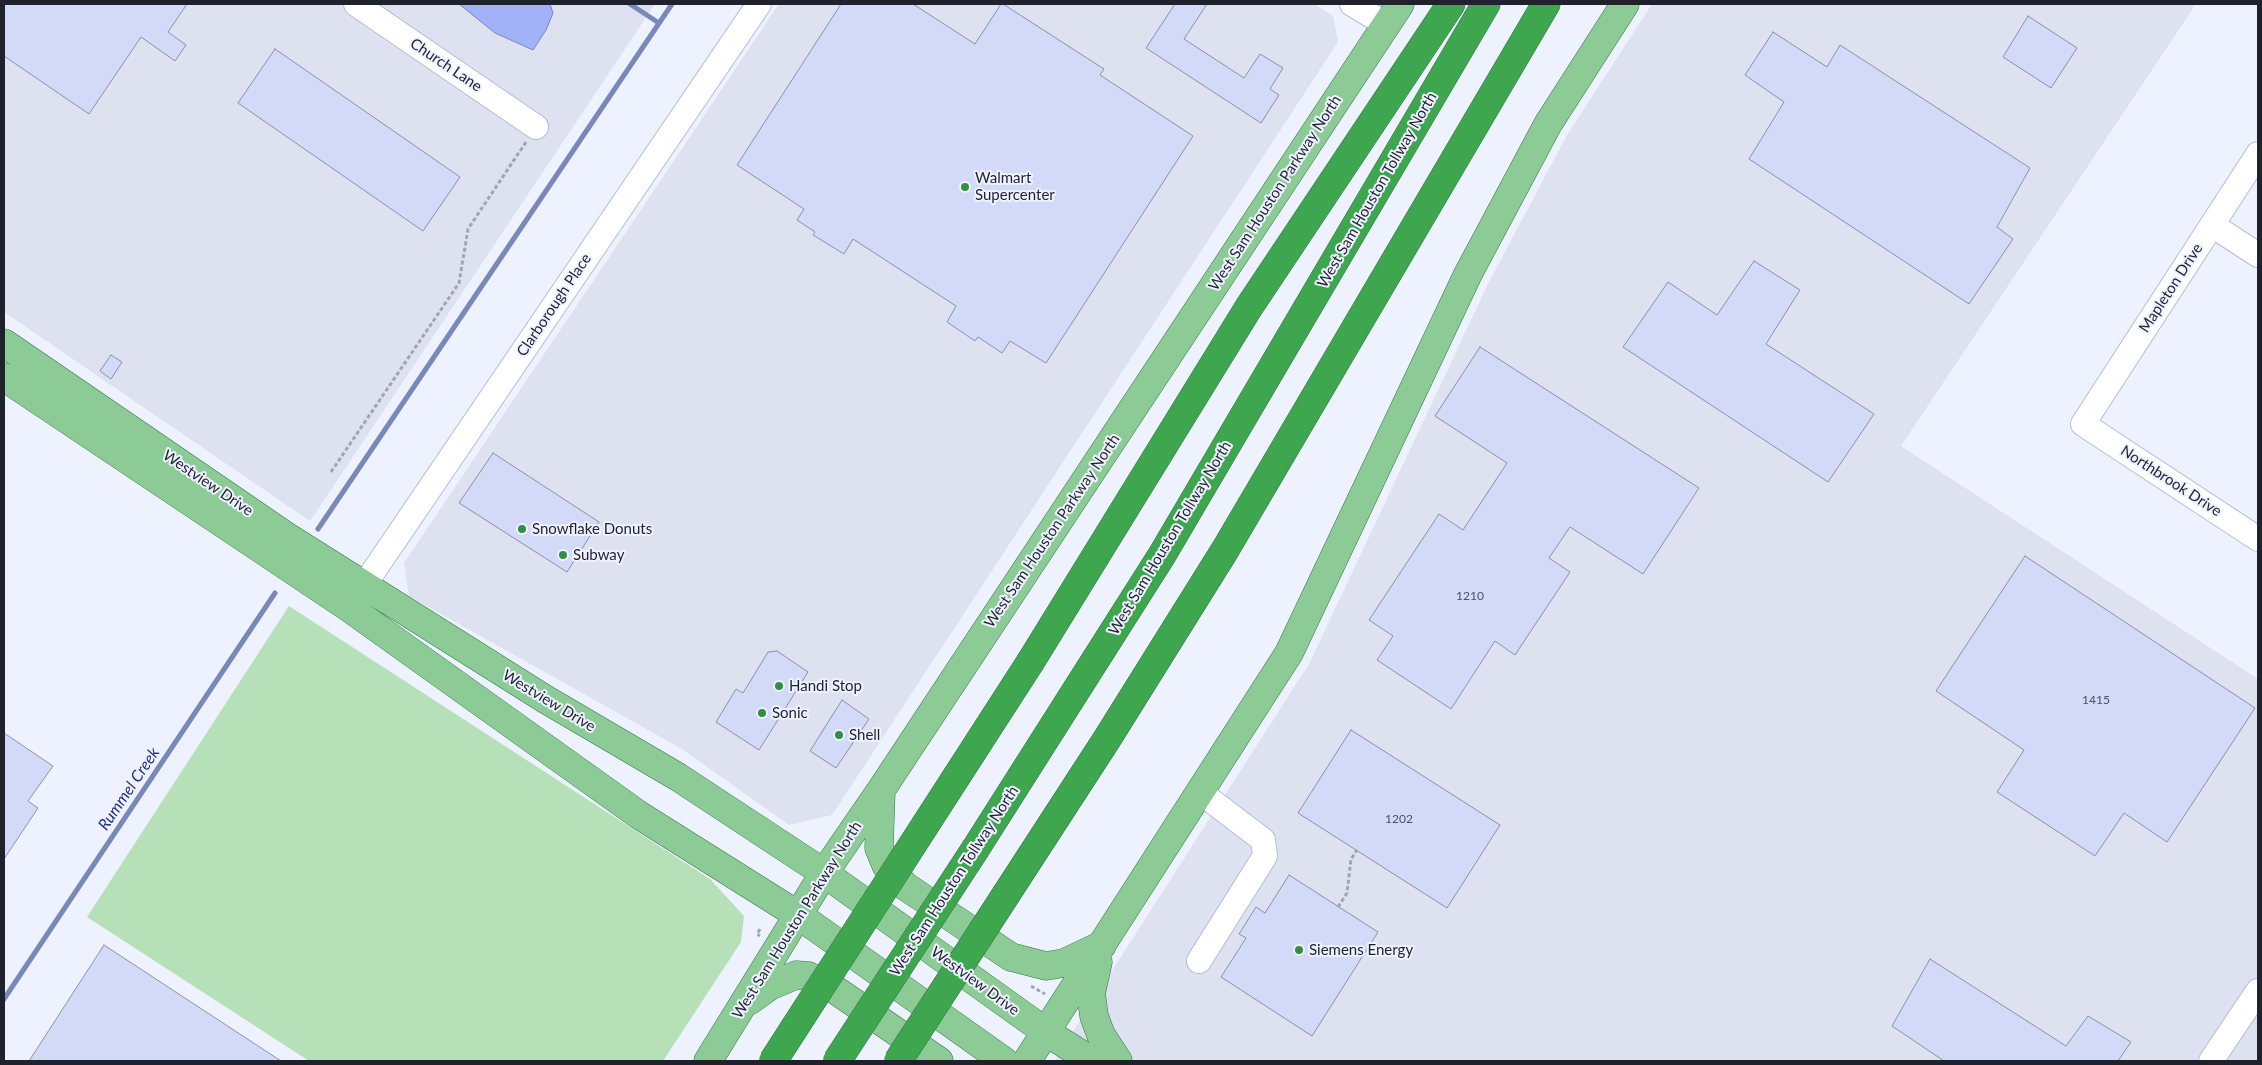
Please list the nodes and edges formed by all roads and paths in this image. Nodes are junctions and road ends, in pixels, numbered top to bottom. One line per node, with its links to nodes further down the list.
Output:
1 (356, 4): 9 (street, Church Lane)
2 (759, 4): 18 (street, Clarborough Place)
3 (1352, 4): 8 (street)
4 (1451, 4): 31 (highway, bridge)
5 (1486, 4): 32 (highway, West Sam Houston Tollway North, bridge)
6 (1546, 4): 33 (highway, bridge)
7 (1625, 4): 20 (main road)
8 (1393, 14): 19 (main road, West Sam Houston Parkway North)
9 (536, 127): 16 (path)
10 (2258, 154): 11 (street, Mapleton Drive)
11 (2212, 225): 12 (street); 15 (street, Mapleton Drive)
12 (2258, 255)
13 (4, 344): 18 (main road, Westview Drive)
14 (4, 377): 18 (main road, Westview Drive)
15 (2083, 424): 17 (street, Northbrook Drive)
16 (331, 472)
17 (2258, 539)
18 (356, 596): 22 (main road, Westview Drive); 24 (main road, Westview Drive)
19 (881, 790): 22 (main road, West Sam Houston Parkway North); 25 (main road)
20 (1200, 792): 25 (main road); 26 (street)
21 (1357, 850): 23 (path)
22 (824, 872): 24 (main road, West Sam Houston Parkway North); 29 (main road, Westview Drive)
23 (1338, 907)
24 (798, 915): 28 (main road, West Sam Houston Parkway North); 35 (main road, Westview Drive)
25 (1102, 946): 29 (main road); 38 (main road)
26 (1200, 961)
27 (2258, 991): 39 (street)
28 (743, 1006): 30 (main road, West Sam Houston Parkway North); 34 (main road)
29 (1046, 1032): 36 (main road); 37 (main road, Westview Drive)
30 (708, 1061)
31 (773, 1061)
32 (837, 1061)
33 (898, 1061)
34 (939, 1061)
35 (1004, 1061)
36 (1027, 1061)
37 (1092, 1061)
38 (1118, 1061)
39 (2212, 1061)

